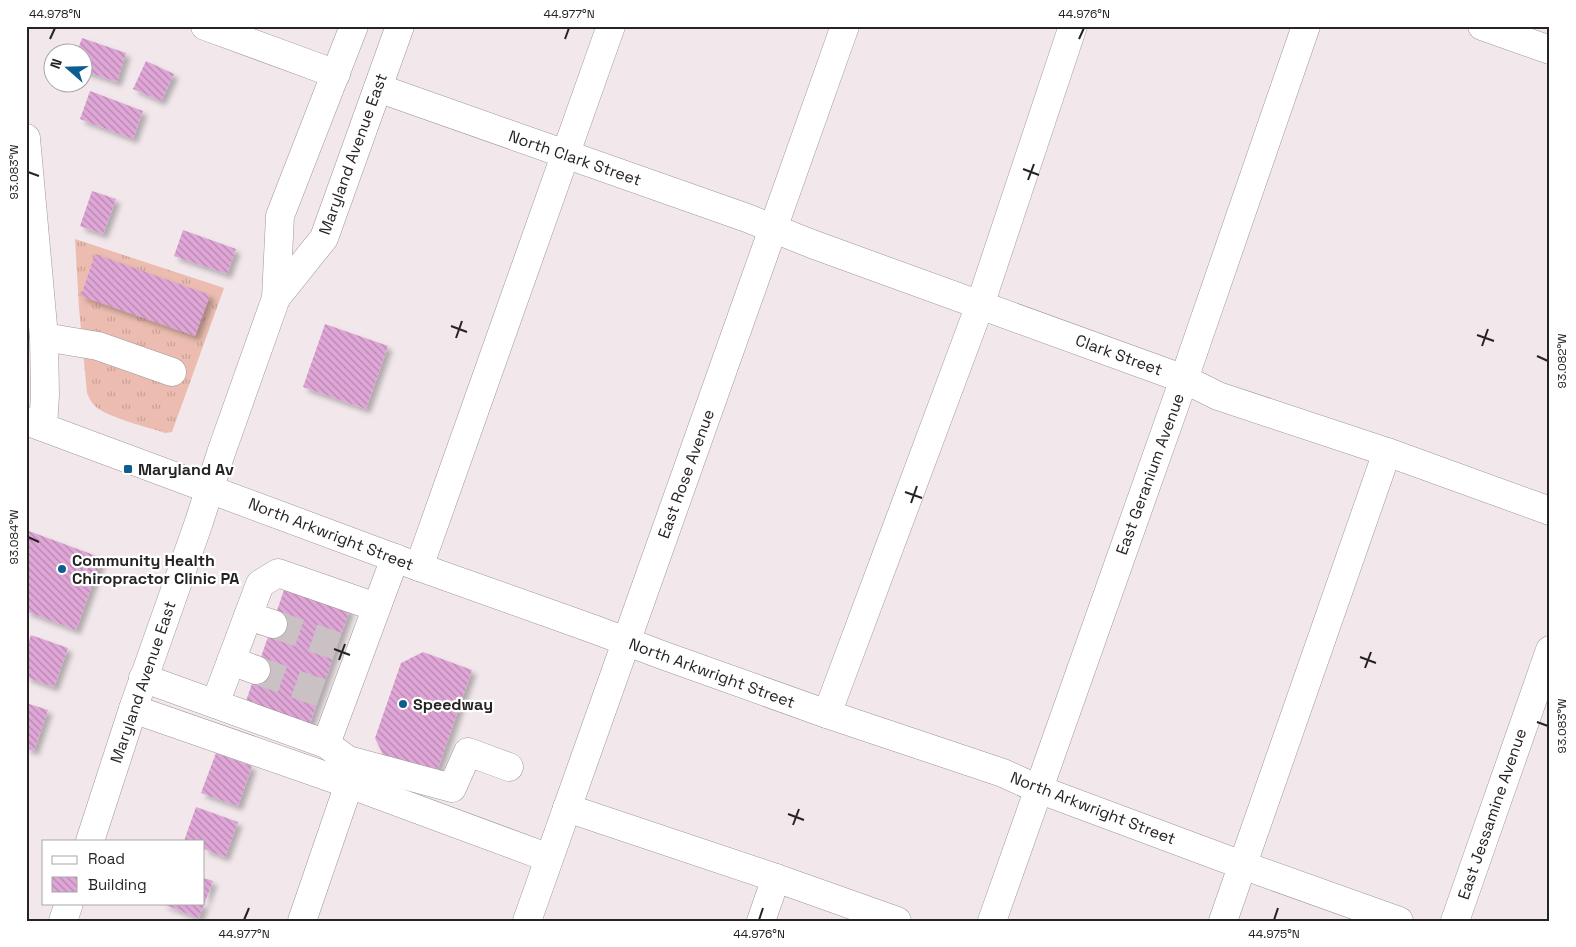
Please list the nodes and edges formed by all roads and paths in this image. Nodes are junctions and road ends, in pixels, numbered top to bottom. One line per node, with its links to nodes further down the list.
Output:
1 (205, 26): 10 (street)
2 (354, 26): 10 (street, Maryland Avenue East)
3 (400, 26): 11 (street, Maryland Avenue East)
4 (611, 26): 13 (street)
5 (845, 26): 14 (street, East Rose Avenue)
6 (1073, 26): 16 (street)
7 (1306, 26): 19 (street, East Geranium Avenue)
8 (1482, 26): 9 (street)
9 (1550, 50)
10 (336, 74): 15 (street, Maryland Avenue East)
11 (378, 88): 13 (street, North Clark Street); 15 (street, Maryland Avenue East)
12 (26, 138): 17 (street)
13 (565, 155): 14 (street, North Clark Street); 24 (street)
14 (773, 229): 16 (street, Clark Street); 26 (street, East Rose Avenue)
15 (276, 298): 22 (street, Maryland Avenue East)
16 (980, 305): 19 (street, Clark Street); 33 (street)
17 (44, 337): 18 (street); 20 (street)
18 (172, 372)
19 (1184, 379): 21 (street, Clark Street); 37 (street, East Geranium Avenue)
20 (34, 424): 22 (street, North Arkwright Street)
21 (1388, 452): 23 (street, Clark Street); 41 (street)
22 (210, 488): 24 (street, North Arkwright Street); 30 (street, Maryland Avenue East)
23 (1550, 512)
24 (407, 562): 25 (street); 26 (street, North Arkwright Street)
25 (376, 607): 28 (street); 34 (street)
26 (626, 642): 33 (street, North Arkwright Street); 38 (street, East Rose Avenue)
27 (1550, 650): 52 (street, East Jessamine Avenue)
28 (231, 662): 29 (street); 31 (street)
29 (256, 670)
30 (143, 678): 31 (street); 32 (street, Maryland Avenue East)
31 (215, 704): 34 (street)
32 (133, 709): 36 (street); 39 (street, Maryland Avenue East)
33 (827, 714): 37 (street, North Arkwright Street)
34 (326, 744): 35 (street)
35 (509, 767)
36 (349, 784): 40 (street); 45 (street)
37 (1038, 789): 41 (street, North Arkwright Street); 49 (street, East Geranium Avenue)
38 (567, 808): 40 (street, East Rose Avenue); 42 (street)
39 (90, 840)
40 (549, 858): 46 (street, East Rose Avenue)
41 (1242, 865): 50 (street); 51 (street, North Arkwright Street)
42 (776, 878): 47 (street); 48 (street)
43 (69, 904): 44 (street)
44 (63, 921)
45 (302, 921)
46 (527, 921)
47 (761, 921)
48 (897, 921)
49 (992, 921)
50 (1223, 921)
51 (1398, 921)
52 (1455, 921)

